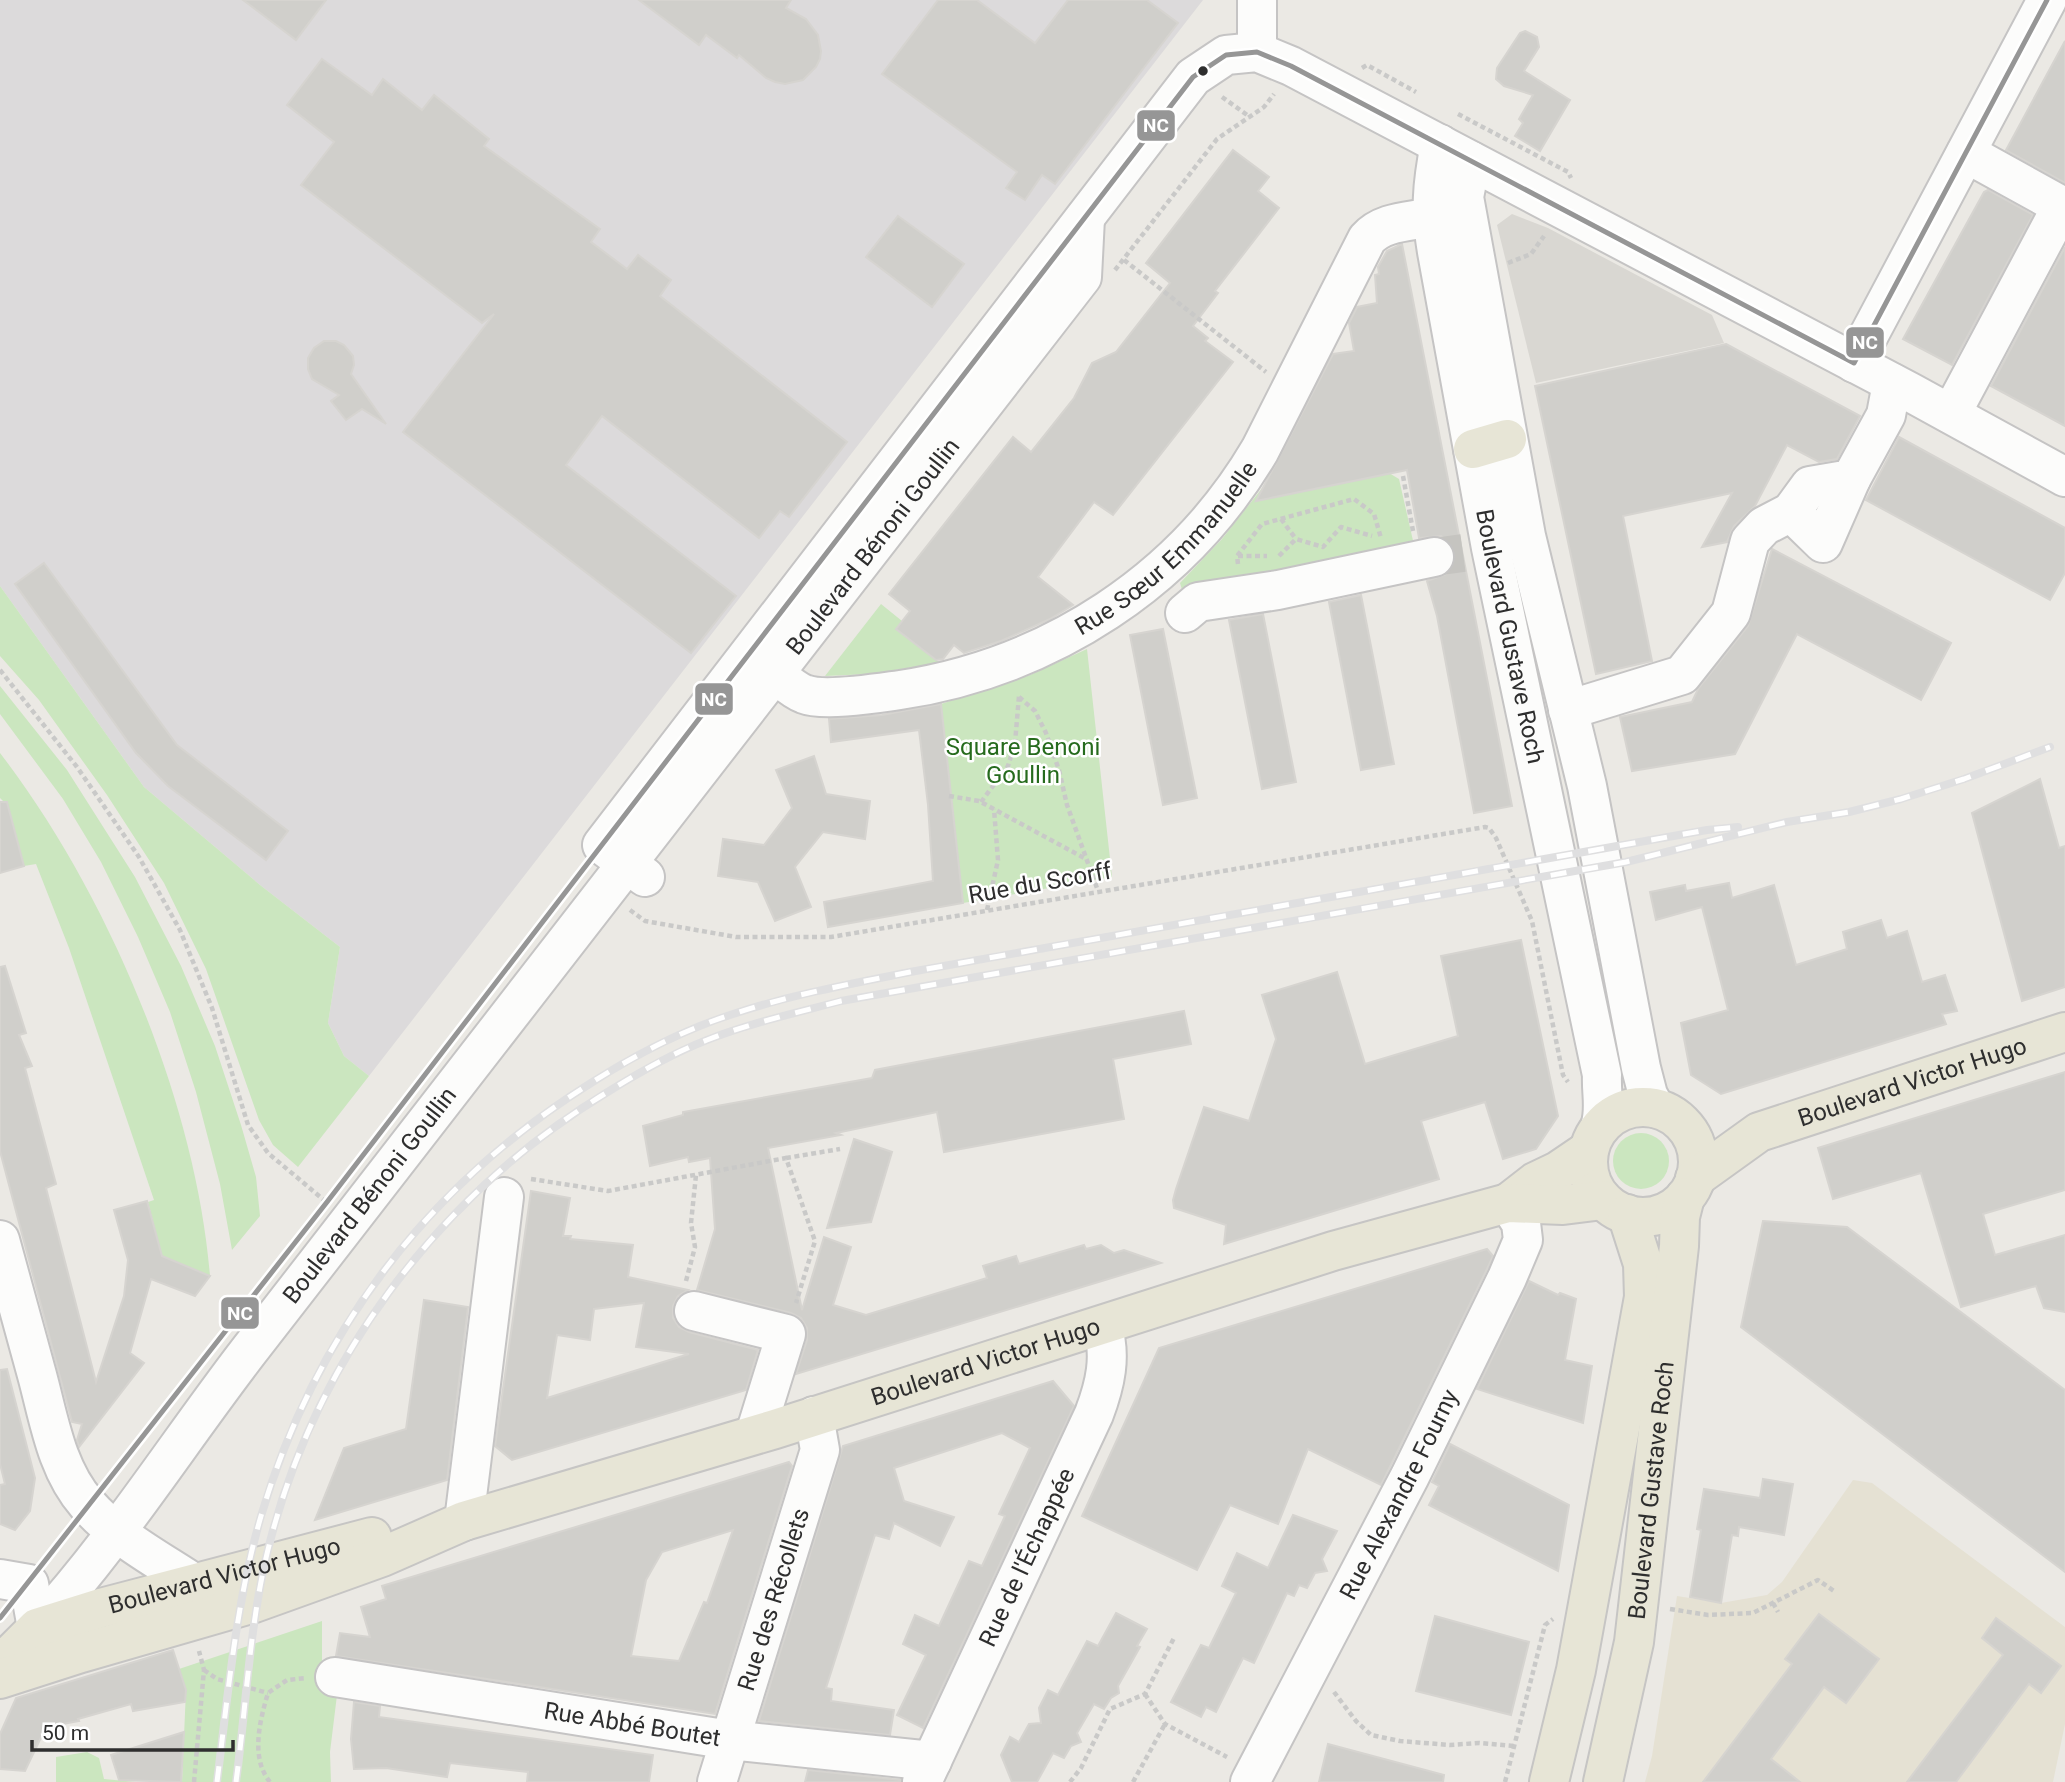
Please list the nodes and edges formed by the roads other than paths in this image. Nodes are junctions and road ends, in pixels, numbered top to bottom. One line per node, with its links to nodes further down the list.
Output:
1 (1257, 0): 3 (street)
2 (2047, 0): 5 (street)
3 (1278, 71): 4 (street); 8 (street, Boulevard Bénoni Goullin)
4 (1456, 153): 7 (street, Boulevard Gustave Roch); 9 (street); 12 (street, Boulevard Gustave Roch)
5 (1966, 153): 6 (street); 9 (street)
6 (2064, 206): 11 (street)
7 (1432, 217): 12 (street, Boulevard Gustave Roch); 16 (street, Rue Sœur Emmanuelle)
8 (1085, 218): 16 (street, Boulevard Bénoni Goullin); 18 (street, Boulevard Bénoni Goullin)
9 (1854, 363): 10 (street)
10 (1892, 383): 11 (street); 17 (street)
11 (1951, 414): 13 (street)
12 (1490, 444): 14 (street, Boulevard Gustave Roch); 17 (street, Boulevard Gustave Roch)
13 (2065, 477)
14 (1416, 547): 15 (street); 22 (street, Boulevard Gustave Roch)
15 (1185, 613)
16 (774, 673): 18 (street, Boulevard Bénoni Goullin)
17 (1568, 710): 20 (street, Boulevard Gustave Roch)
18 (624, 873): 33 (street, Boulevard Bénoni Goullin)
19 (2065, 1032): 21 (main road, Boulevard Victor Hugo)
20 (1668, 1115): 21 (main road, Boulevard Victor Hugo); 22 (main road); 23 (main road)
21 (1759, 1132): 23 (main road, Boulevard Victor Hugo)
22 (1595, 1139): 25 (main road, Boulevard Victor Hugo); 26 (main road)
23 (1690, 1188): 26 (main road); 45 (main road, Boulevard Gustave Roch)
24 (504, 1197): 32 (street)
25 (1508, 1203): 26 (main road, Boulevard Victor Hugo); 29 (main road, Boulevard Victor Hugo); 42 (street, Rue Alexandre Fourny)
26 (1615, 1207): 44 (main road, Boulevard Gustave Roch)
27 (0, 1240): 33 (street)
28 (694, 1311): 31 (street)
29 (1102, 1326): 30 (main road, Boulevard Victor Hugo); 41 (street, Rue de l'Échappée)
30 (814, 1416): 31 (main road, Boulevard Victor Hugo); 40 (street, Rue des Récollets)
31 (755, 1434): 32 (main road, Boulevard Victor Hugo)
32 (464, 1521): 35 (main road, Boulevard Victor Hugo)
33 (116, 1531): 35 (street); 36 (street, Boulevard Bénoni Goullin)
34 (14, 1581): 36 (street)
35 (193, 1602): 36 (main road, Boulevard Victor Hugo); 39 (main road, Boulevard Victor Hugo)
36 (37, 1628): 37 (main road, Boulevard Victor Hugo)
37 (0, 1665)
38 (335, 1677): 40 (street, Rue Abbé Boutet)
39 (0, 1679)
40 (730, 1740): 41 (street, Rue Abbé Boutet); 43 (street, Rue des Récollets)
41 (927, 1771)
42 (1253, 1777)
43 (717, 1782)
44 (1549, 1782)
45 (1603, 1782)

